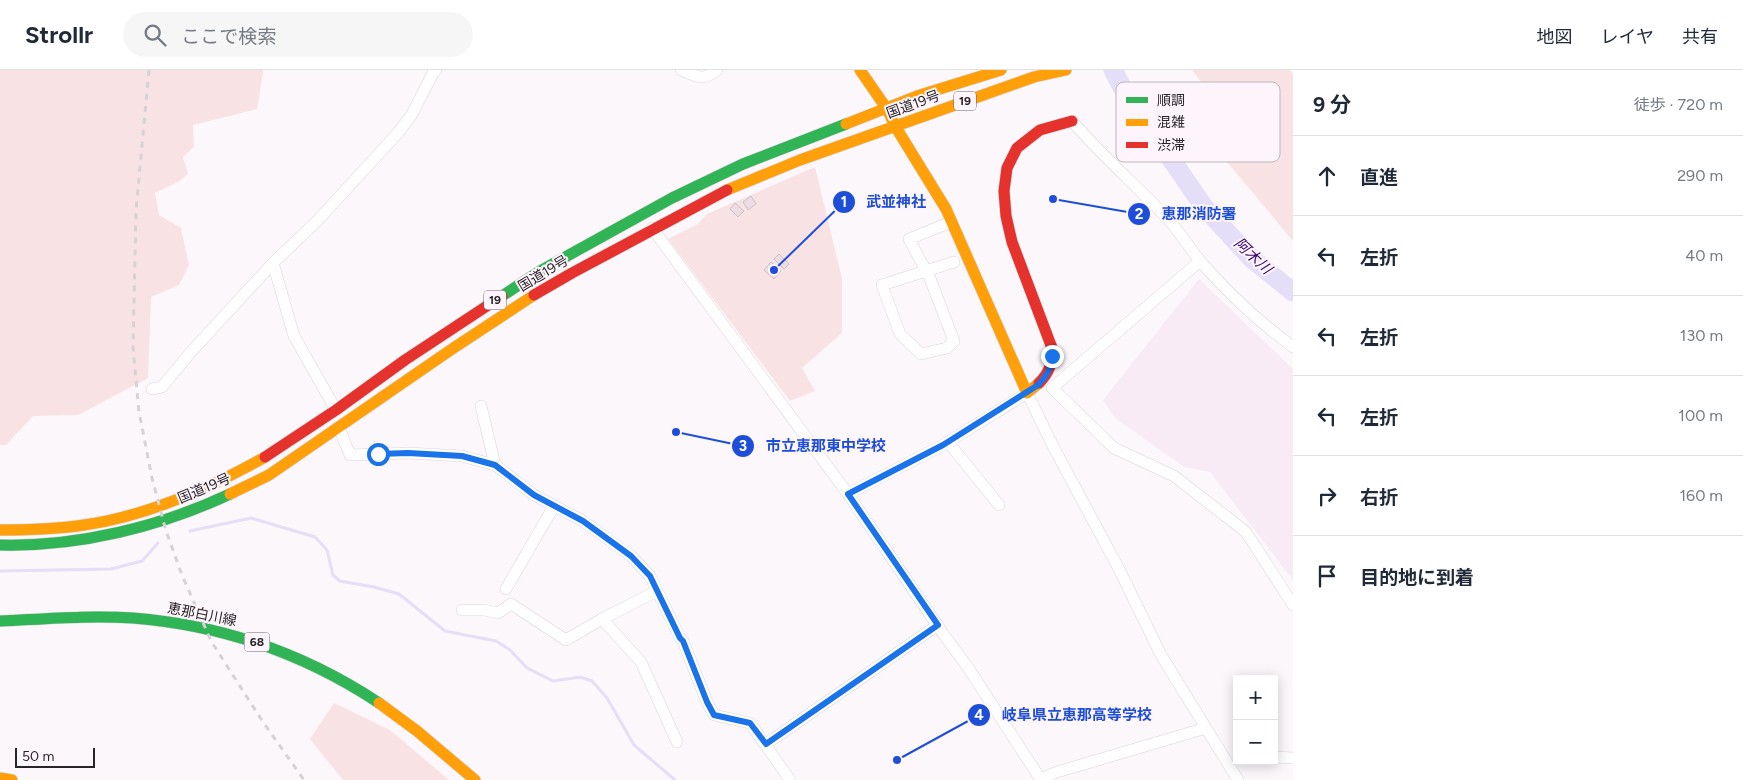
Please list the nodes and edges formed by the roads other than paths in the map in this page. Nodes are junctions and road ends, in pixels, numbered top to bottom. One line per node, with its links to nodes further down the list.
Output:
1 (436, 70): 14 (street)
2 (681, 70): 3 (street)
3 (717, 70)
4 (860, 70): 7 (main road)
5 (1001, 70): 7 (main road, 国道19号 / 19)
6 (1066, 70): 9 (main road, 国道19号 / 19)
7 (887, 109): 9 (main road); 20 (main road, 国道19号 / 19)
8 (1072, 121): 12 (street); 18 (main road)
9 (895, 126): 10 (main road); 11 (main road, 国道19号 / 19)
10 (952, 222): 15 (street); 18 (main road)
11 (652, 228): 21 (main road, 国道19号 / 19); 24 (street)
12 (1200, 261): 16 (street); 31 (street)
13 (954, 262): 15 (street)
14 (273, 263): 17 (street); 20 (street)
15 (926, 271): 15 (street)
16 (1293, 347)
17 (152, 389)
18 (1027, 393): 22 (street); 36 (street)
19 (481, 406): 23 (street)
20 (336, 410): 27 (main road, 国道19号 / 19)
21 (339, 428): 23 (street); 28 (main road, 国道19号 / 19)
22 (948, 442): 24 (street); 25 (street)
23 (495, 465): 26 (street)
24 (848, 494): 35 (street)
25 (999, 505)
26 (554, 506): 29 (street); 30 (street)
27 (0, 530)
28 (0, 545)
29 (506, 589)
30 (657, 591): 33 (street); 38 (street)
31 (1293, 605)
32 (462, 610): 33 (street)
33 (602, 619): 37 (street)
34 (0, 621): 43 (main road, 恵那白川線 / 68)
35 (938, 625): 38 (street); 45 (street)
36 (1206, 728): 45 (street); 46 (street)
37 (677, 742)
38 (766, 744): 44 (street)
39 (1278, 757): 40 (street)
40 (1293, 758)
41 (0, 778): 42 (main road)
42 (12, 780)
43 (475, 780)
44 (790, 780)
45 (1041, 780)
46 (1238, 780)

